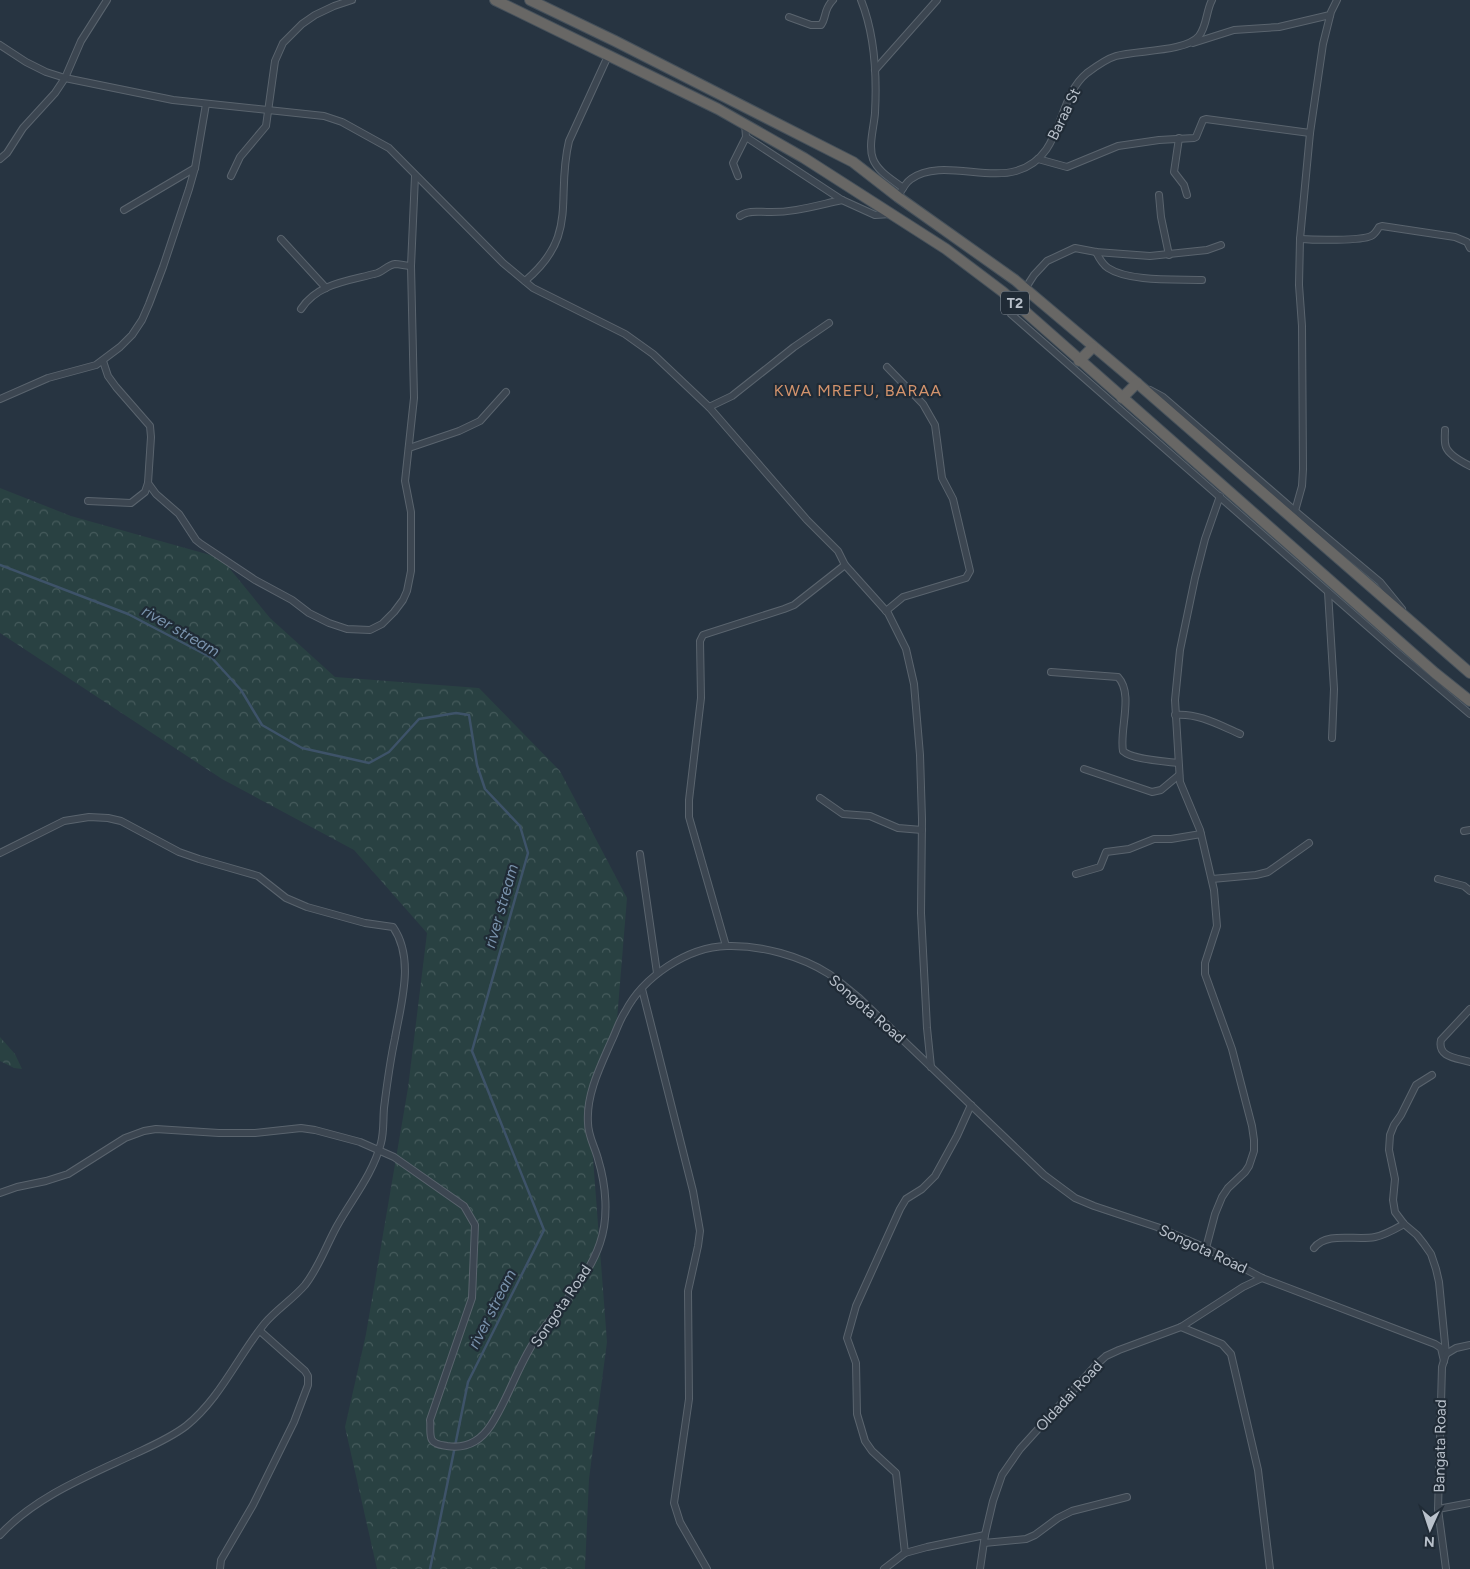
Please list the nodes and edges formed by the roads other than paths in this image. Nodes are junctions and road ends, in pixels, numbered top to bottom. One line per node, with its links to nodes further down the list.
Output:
1 (107, 0): 16 (street)
2 (352, 0): 18 (street)
3 (495, 0): 14 (highway, T2)
4 (530, 0): 29 (highway, T2)
5 (833, 0): 11 (street)
6 (861, 0): 15 (street)
7 (937, 0): 15 (street)
8 (1212, 0): 12 (street)
9 (1336, 0): 10 (street)
10 (1330, 16): 12 (street, Baraa St); 20 (street)
11 (789, 17)
12 (1189, 44): 24 (street, Baraa St)
13 (0, 45): 16 (street)
14 (608, 56): 19 (highway, T2); 44 (street)
15 (875, 70): 29 (street)
16 (65, 78): 17 (street); 23 (street)
17 (206, 104): 18 (street); 25 (street)
18 (269, 110): 26 (street); 27 (street)
19 (745, 124): 21 (street); 34 (highway, T2)
20 (1310, 133): 22 (street); 37 (street)
21 (746, 137): 28 (street); 32 (street)
22 (1179, 138): 24 (street); 31 (street)
23 (0, 159)
24 (1038, 159): 29 (street, Baraa St)
25 (195, 168): 33 (street); 51 (street)
26 (231, 176)
27 (415, 176): 42 (street); 44 (street)
28 (738, 176)
29 (900, 192): 46 (highway, T2)
30 (1159, 195): 41 (street)
31 (1187, 195)
32 (842, 200): 34 (street); 35 (street)
33 (124, 210)
34 (892, 214): 47 (highway, T2)
35 (740, 216)
36 (281, 239): 45 (street)
37 (1300, 239): 39 (street); 65 (street)
38 (1220, 244): 41 (street)
39 (1470, 248)
40 (1096, 252): 41 (street); 43 (street); 46 (street)
41 (1169, 255)
42 (411, 266): 45 (street); 60 (street)
43 (1202, 280)
44 (525, 281): 58 (street)
45 (326, 288): 48 (street)
46 (1025, 289): 50 (highway, T2)
47 (1003, 292): 52 (highway, T2); 63 (street)
48 (301, 309)
49 (828, 323): 58 (street)
50 (1093, 347): 52 (highway); 54 (highway, T2)
51 (103, 361): 57 (street); 62 (street)
52 (1079, 361): 56 (highway, T2)
53 (887, 367): 68 (street)
54 (1137, 384): 56 (highway); 65 (street); 69 (highway, T2)
55 (506, 392): 60 (street)
56 (1122, 398): 72 (highway, T2)
57 (0, 399)
58 (709, 407): 66 (street)
59 (1446, 430): 61 (street)
60 (410, 448): 62 (street)
61 (1470, 466)
62 (148, 483): 64 (street)
63 (1220, 496): 67 (street); 74 (street)
64 (88, 501)
65 (1295, 511): 69 (street)
66 (845, 565): 68 (street); 90 (street)
67 (1328, 592): 73 (street); 76 (street)
68 (886, 611): 81 (street)
69 (1410, 621): 70 (highway, T2)
70 (1468, 669)
71 (1051, 672): 77 (street)
72 (1470, 701)
73 (1470, 714)
74 (1175, 715): 75 (street); 77 (street)
75 (1240, 734)
76 (1332, 738)
77 (1178, 763): 79 (street)
78 (1084, 769): 79 (street)
79 (1179, 775): 82 (street)
80 (820, 798): 81 (street)
81 (922, 830): 95 (street)
82 (1201, 834): 86 (street); 87 (street)
83 (1309, 843): 87 (street)
84 (0, 852): 98 (street)
85 (640, 854): 91 (street)
86 (1076, 874)
87 (1212, 878): 101 (street)
88 (1438, 879): 89 (street)
89 (1470, 891)
90 (726, 946): 91 (street, Songota Road); 95 (street, Songota Road)
91 (657, 972): 92 (street, Songota Road)
92 (642, 989): 98 (street, Songota Road); 117 (street)
93 (1470, 1010): 94 (street)
94 (1470, 1062)
95 (931, 1067): 97 (street, Songota Road)
96 (1432, 1075): 100 (street)
97 (971, 1105): 101 (street, Songota Road); 115 (street)
98 (379, 1151): 99 (street); 105 (street)
99 (0, 1193)
100 (1404, 1224): 102 (street); 107 (street)
101 (1206, 1248): 103 (street, Songota Road)
102 (1314, 1248)
103 (1262, 1278): 104 (street, Oldadai Road); 108 (street, Songota Road)
104 (1181, 1327): 113 (street, Oldadai Road); 120 (street)
105 (260, 1331): 112 (street); 116 (street)
106 (1470, 1345): 107 (street)
107 (1446, 1354): 108 (street, Bangata Road)
108 (1444, 1361): 111 (street, Bangata Road)
109 (1127, 1497): 114 (street)
110 (1470, 1503): 111 (street)
111 (1438, 1509): 121 (street, Bangata Road)
112 (0, 1535)
113 (985, 1535): 114 (street, Oldadai Road); 115 (street)
114 (984, 1544): 119 (street, Oldadai Road)
115 (905, 1553): 118 (street)
116 (220, 1569)
117 (707, 1569)
118 (884, 1569)
119 (980, 1569)
120 (1270, 1569)
121 (1446, 1569)

